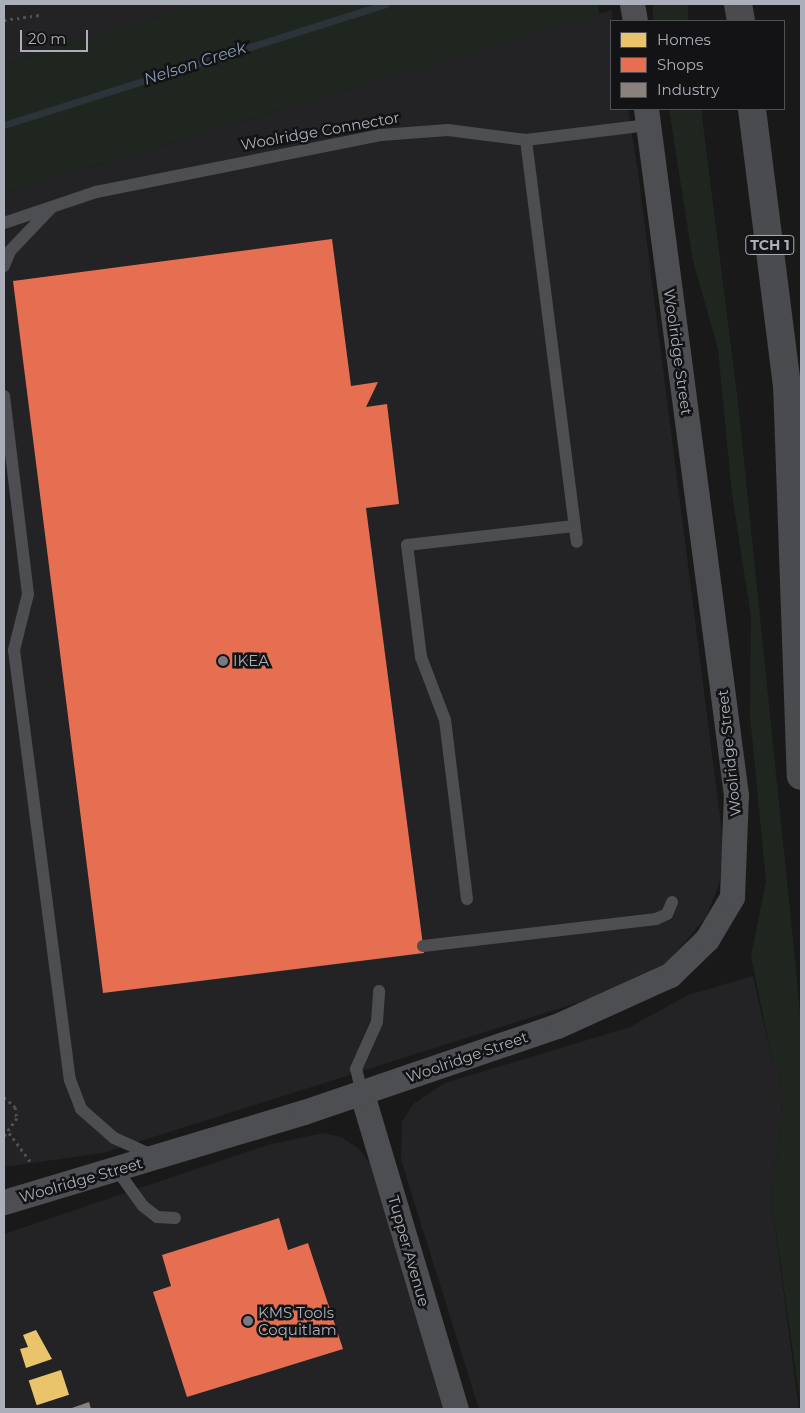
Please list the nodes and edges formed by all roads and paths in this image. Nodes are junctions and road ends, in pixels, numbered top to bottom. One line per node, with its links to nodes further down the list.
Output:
1 (632, 4): 5 (street)
2 (738, 4): 6 (highway)
3 (40, 16): 4 (path)
4 (4, 20)
5 (634, 20)
6 (741, 20)
7 (752, 110): 13 (highway, TCH 1)
8 (647, 117): 9 (lane, Woolridge Connector); 23 (street, Woolridge Street)
9 (526, 140): 10 (lane, Woolridge Connector); 16 (lane)
10 (56, 203): 11 (lane, Woolridge Connector); 12 (lane)
11 (5, 224)
12 (4, 266)
13 (787, 382): 15 (highway, TCH 1); 18 (highway)
14 (4, 396): 27 (lane)
15 (801, 498)
16 (574, 526): 17 (lane); 19 (lane)
17 (576, 542)
18 (801, 776)
19 (467, 899)
20 (672, 902): 21 (lane)
21 (422, 946)
22 (380, 991): 23 (lane)
23 (362, 1094): 27 (street, Woolridge Street); 32 (street, Tupper Avenue)
24 (4, 1097): 25 (path)
25 (9, 1133): 26 (path); 28 (path)
26 (4, 1136)
27 (158, 1158): 29 (street, Woolridge Street)
28 (31, 1162)
29 (117, 1170): 30 (street, Woolridge Street); 31 (lane)
30 (4, 1202)
31 (175, 1218)
32 (456, 1409)

